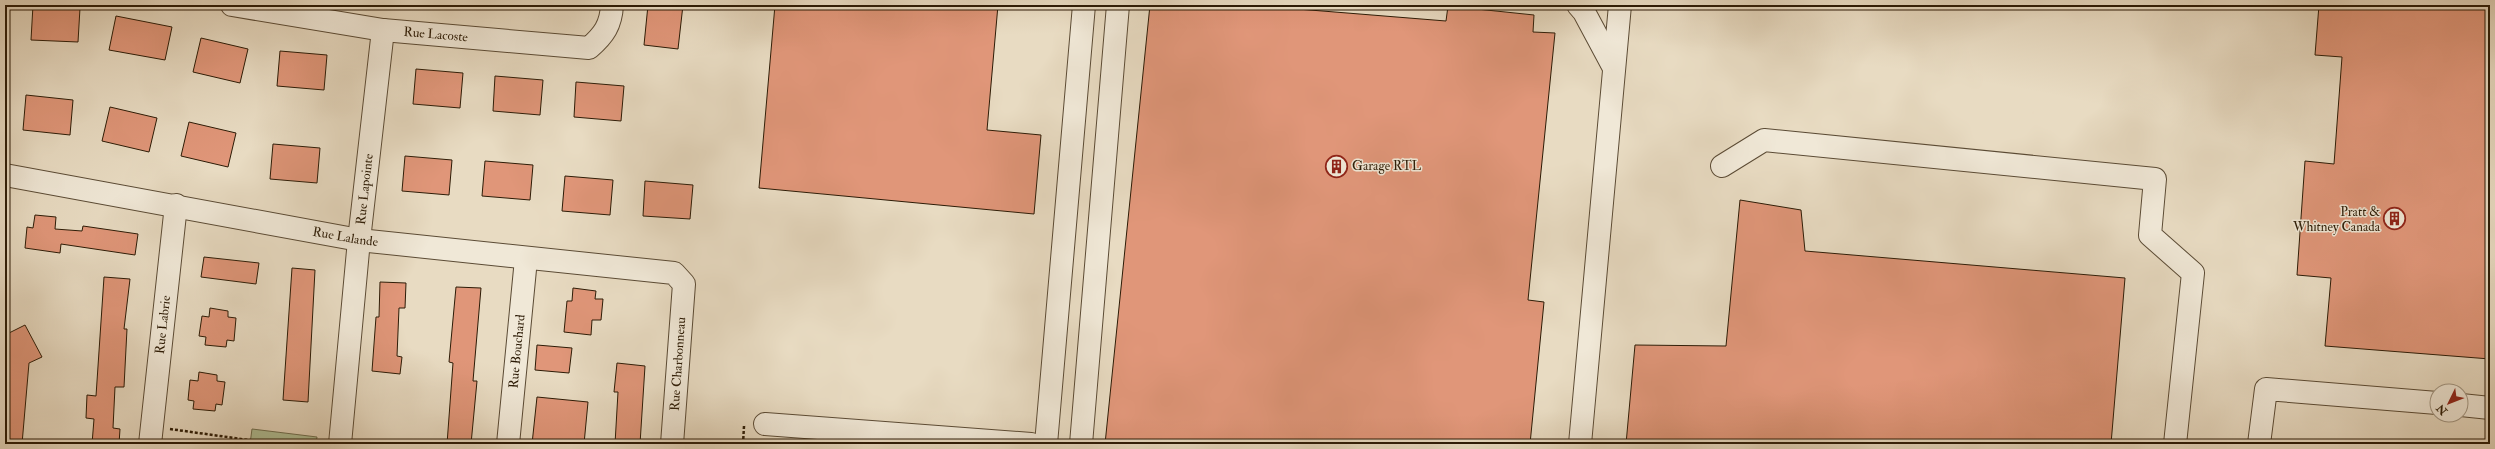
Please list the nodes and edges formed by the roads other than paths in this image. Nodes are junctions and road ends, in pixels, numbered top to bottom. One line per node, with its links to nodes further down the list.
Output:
1 (232, 5): 7 (street, Rue Lacoste)
2 (612, 5): 7 (street, Rue Lacoste)
3 (1084, 5): 24 (street)
4 (1118, 5): 25 (street)
5 (1578, 5): 8 (street)
6 (1620, 5): 8 (street)
7 (383, 30): 12 (street, Rue Lapointe)
8 (1614, 68): 26 (street)
9 (1722, 166): 27 (street)
10 (5, 175): 11 (street, Rue Lalande)
11 (176, 205): 12 (street, Rue Lalande); 19 (street, Rue Labrie)
12 (359, 240): 13 (street, Rue Lalande); 20 (street, Rue Lapointe)
13 (526, 258): 14 (street, Rue Lalande); 21 (street, Rue Bouchard)
14 (684, 284): 22 (street, Rue Charbonneau)
15 (2429, 402): 28 (street)
16 (2469, 406): 17 (street)
17 (2490, 408)
18 (765, 424): 23 (street)
19 (151, 435)
20 (340, 444)
21 (508, 444)
22 (672, 444)
23 (1031, 444)
24 (1046, 444)
25 (1082, 444)
26 (1580, 444)
27 (2175, 444)
28 (2259, 444)

